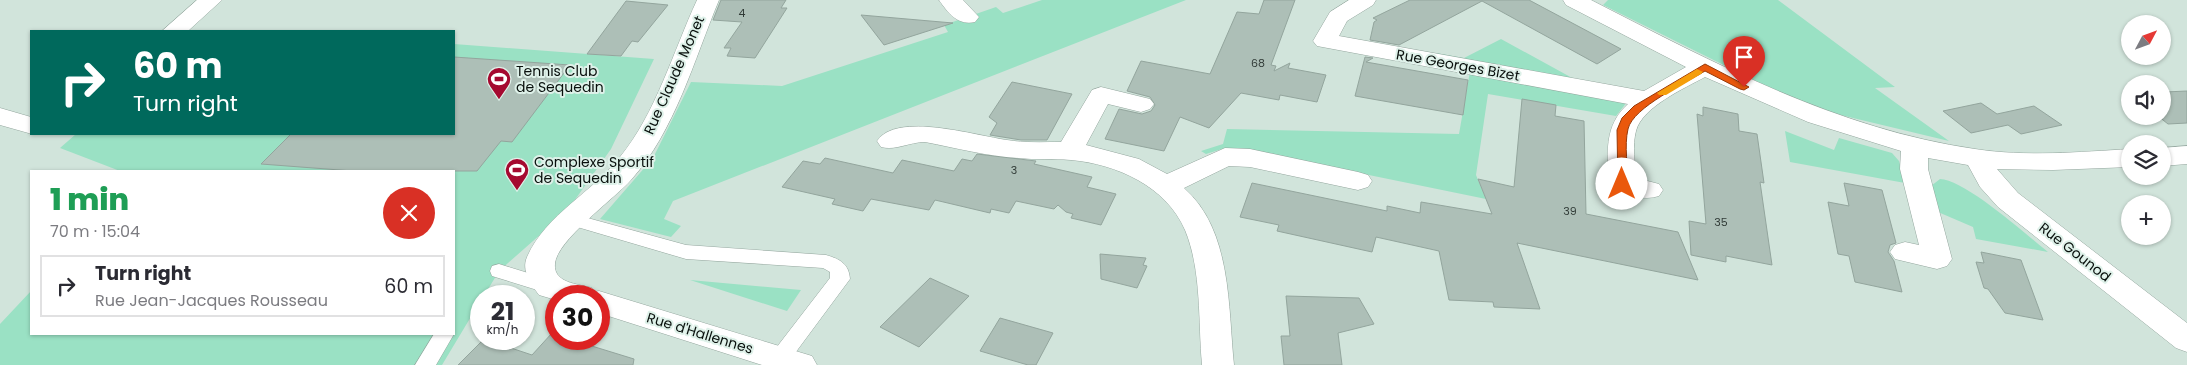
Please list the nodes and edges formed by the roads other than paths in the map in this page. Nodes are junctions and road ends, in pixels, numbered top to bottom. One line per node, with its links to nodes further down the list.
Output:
1 (211, 0): 7 (street)
2 (708, 0): 23 (street, Rue Claude Monet)
3 (950, 0): 6 (street)
4 (1365, 0): 9 (street, Rue Georges Bizet)
5 (1574, 0): 8 (street)
6 (967, 17)
7 (175, 30)
8 (1705, 67): 9 (street); 14 (street)
9 (1650, 100): 22 (street)
10 (1141, 104): 15 (street)
11 (0, 116): 12 (street)
12 (30, 126)
13 (890, 141): 15 (street)
14 (1915, 146): 18 (street); 24 (street)
15 (1069, 151): 21 (street)
16 (2187, 155): 17 (street)
17 (2171, 156)
18 (1977, 158): 19 (street); 30 (street, Rue Gounod)
19 (2121, 158)
20 (1358, 181): 21 (street)
21 (1167, 185): 33 (street)
22 (1649, 190)
23 (573, 220): 27 (street, Rue Claude Monet); 31 (lane)
24 (1905, 252)
25 (499, 271): 26 (lane)
26 (545, 285)
27 (549, 285)
28 (610, 305): 31 (street, Rue d'Hallennes)
29 (443, 335): 32 (lane)
30 (2186, 338)
31 (791, 362)
32 (425, 365)
33 (1218, 365)

